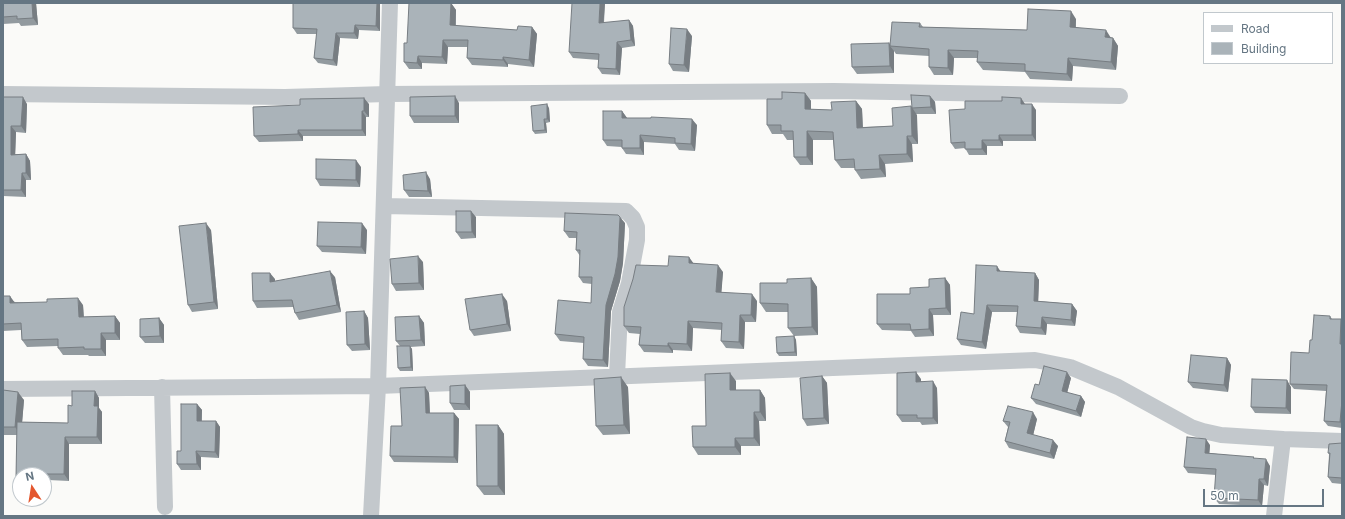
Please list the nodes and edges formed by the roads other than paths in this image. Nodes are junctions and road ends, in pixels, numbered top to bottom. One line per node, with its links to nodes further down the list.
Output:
1 (390, 3): 3 (street)
2 (3, 94): 3 (street)
3 (387, 94): 4 (street); 5 (street)
4 (1120, 96)
5 (384, 206): 6 (street); 7 (street)
6 (617, 376): 7 (street); 10 (street)
7 (378, 386): 8 (street); 13 (street)
8 (162, 387): 9 (street); 12 (street)
9 (3, 389)
10 (1283, 439): 11 (street); 14 (street)
11 (1342, 441)
12 (165, 507)
13 (371, 516)
14 (1274, 516)

